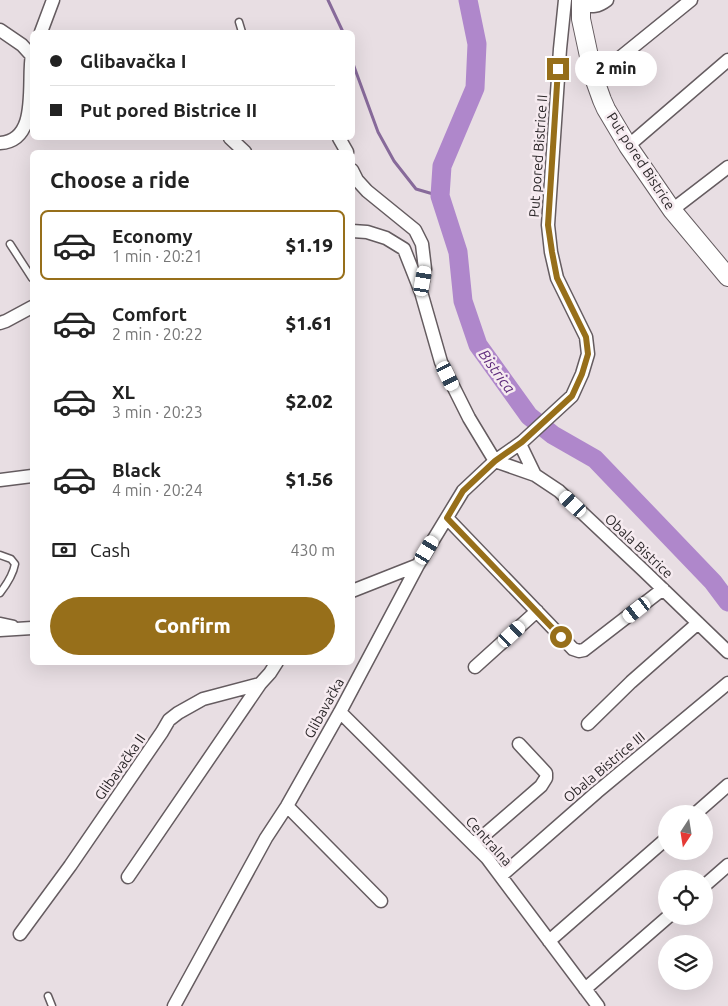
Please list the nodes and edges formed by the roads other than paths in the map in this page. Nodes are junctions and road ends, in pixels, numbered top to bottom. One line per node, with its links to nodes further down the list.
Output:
1 (53, 0): 8 (street)
2 (607, 0): 4 (street)
3 (691, 0): 13 (street)
4 (577, 6): 5 (street); 5 (street, Put pored Bistrice II); 13 (street, Put pored Bistrice)
5 (563, 18): 30 (street, Put pored Bistrice II)
6 (240, 22): 9 (lane)
7 (0, 30): 10 (street)
8 (42, 30)
9 (242, 30)
10 (30, 53)
11 (728, 60): 18 (street)
12 (30, 74): 15 (street)
13 (593, 75): 18 (street, Put pored Bistrice)
14 (30, 101): 17 (street)
15 (30, 101)
16 (232, 140): 19 (street)
17 (0, 143)
18 (628, 146): 22 (street, Put pored Bistrice)
19 (243, 150)
20 (728, 167): 22 (street)
21 (355, 176): 27 (street)
22 (672, 210): 26 (street, Put pored Bistrice)
23 (355, 232): 27 (street)
24 (10, 244): 25 (lane)
25 (30, 275)
26 (728, 277)
27 (421, 292): 31 (street)
28 (30, 308): 29 (street)
29 (0, 323)
30 (521, 443): 31 (street, Glibavačka); 32 (street)
31 (495, 461): 32 (street, Obala Bistrice); 35 (street, Glibavačka)
32 (535, 475): 38 (street, Obala Bistrice)
33 (30, 476): 34 (street)
34 (0, 480)
35 (447, 518): 37 (street, Glibavačka); 41 (street)
36 (0, 555): 40 (lane)
37 (418, 565): 39 (street); 52 (street, Glibavačka)
38 (663, 589): 41 (street); 43 (street, Obala Bistrice)
39 (355, 590)
40 (0, 593)
41 (536, 611): 49 (street)
42 (0, 621): 44 (lane)
43 (698, 623): 47 (street, Obala Bistrice); 53 (street)
44 (30, 627)
45 (30, 627): 46 (street)
46 (0, 630)
47 (728, 652)
48 (275, 665): 51 (street)
49 (475, 667)
50 (728, 683): 61 (street, Obala Bistrice III)
51 (260, 684): 62 (street); 66 (street, Glibavačka II)
52 (340, 712): 57 (street, Glibavačka); 58 (street, Centralna)
53 (588, 724)
54 (519, 744): 58 (street)
55 (728, 785): 56 (street)
56 (705, 805)
57 (287, 806): 64 (street); 70 (street, Glibavačka)
58 (474, 844): 61 (street, Centralna)
59 (658, 846): 67 (street)
60 (728, 865): 63 (street)
61 (501, 876): 67 (street, Centralna)
62 (128, 877)
63 (713, 878)
64 (381, 901)
65 (659, 925): 68 (street)
66 (20, 934)
67 (549, 941): 68 (street, Centralna)
68 (585, 989): 72 (street, Centralna)
69 (48, 996): 71 (lane)
70 (178, 1004)
71 (52, 1006)
72 (598, 1006)

